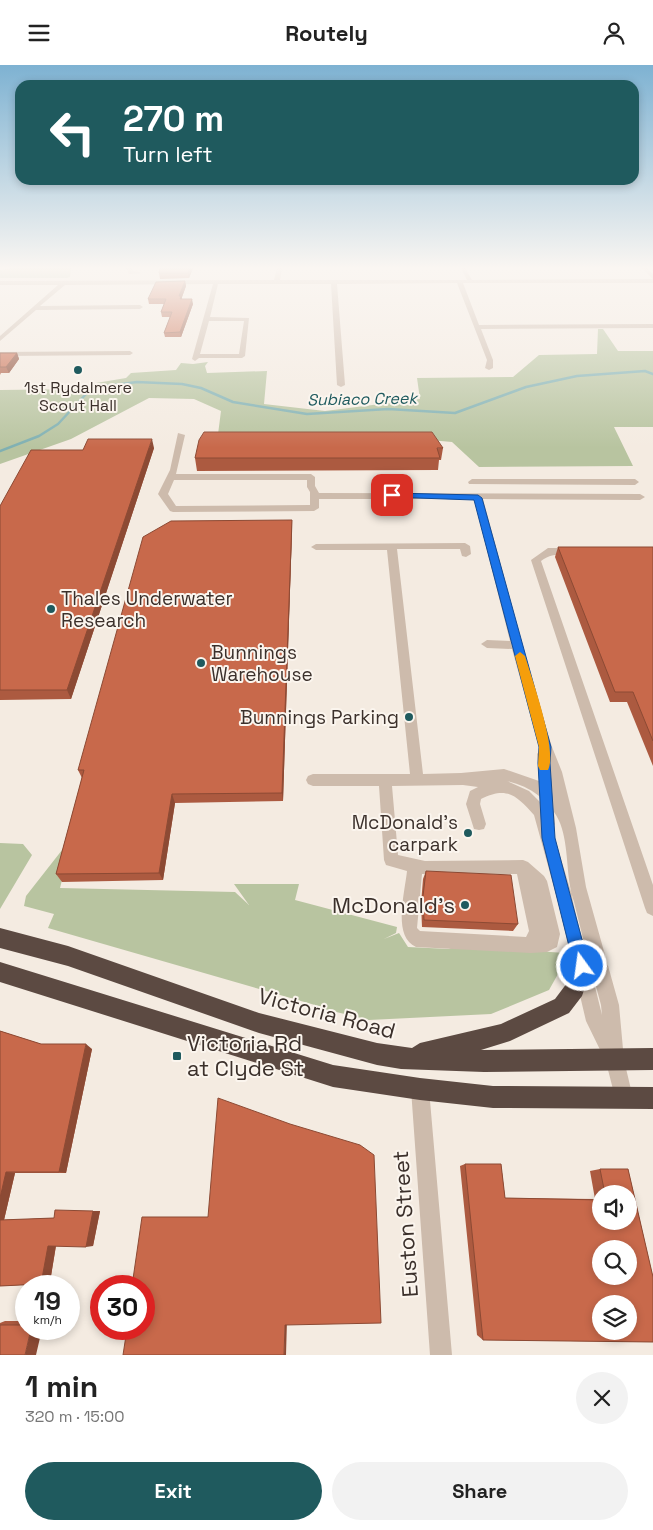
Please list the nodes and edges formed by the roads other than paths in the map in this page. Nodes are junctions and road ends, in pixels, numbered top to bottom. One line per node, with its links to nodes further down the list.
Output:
1 (12, 328): 6 (street)
2 (204, 328): 3 (street)
3 (246, 328)
4 (338, 328): 10 (street)
5 (477, 328): 9 (street)
6 (0, 339)
7 (130, 353): 8 (street)
8 (0, 354)
9 (489, 368)
10 (341, 385)
11 (181, 435): 12 (street)
12 (170, 480): 15 (street); 15 (street)
13 (472, 482): 14 (street)
14 (635, 482)
15 (315, 495): 17 (street)
16 (640, 497): 17 (street)
17 (478, 498): 23 (street)
18 (316, 547): 19 (street)
19 (392, 547): 21 (street); 28 (street)
20 (586, 551): 35 (street)
21 (466, 554)
22 (487, 644): 23 (street)
23 (517, 645): 24 (street)
24 (545, 747): 30 (street); 31 (street)
25 (464, 779): 28 (street); 29 (street); 30 (street)
26 (312, 780): 27 (street)
27 (385, 780): 28 (street); 34 (street)
28 (417, 780)
29 (500, 785): 32 (street); 33 (street)
30 (546, 791): 31 (street); 33 (street)
31 (567, 819): 40 (street)
32 (479, 824)
33 (549, 838): 37 (street)
34 (415, 865): 34 (street)
35 (653, 908)
36 (0, 938): 39 (highway, Victoria Road)
37 (582, 966): 39 (highway); 40 (street)
38 (0, 972): 42 (highway)
39 (401, 1058): 40 (highway, Victoria Road)
40 (615, 1059): 41 (highway, Victoria Road); 43 (street)
41 (653, 1059)
42 (420, 1089): 43 (highway); 45 (street, Euston Street)
43 (624, 1098): 44 (highway)
44 (653, 1098)
45 (440, 1355)

